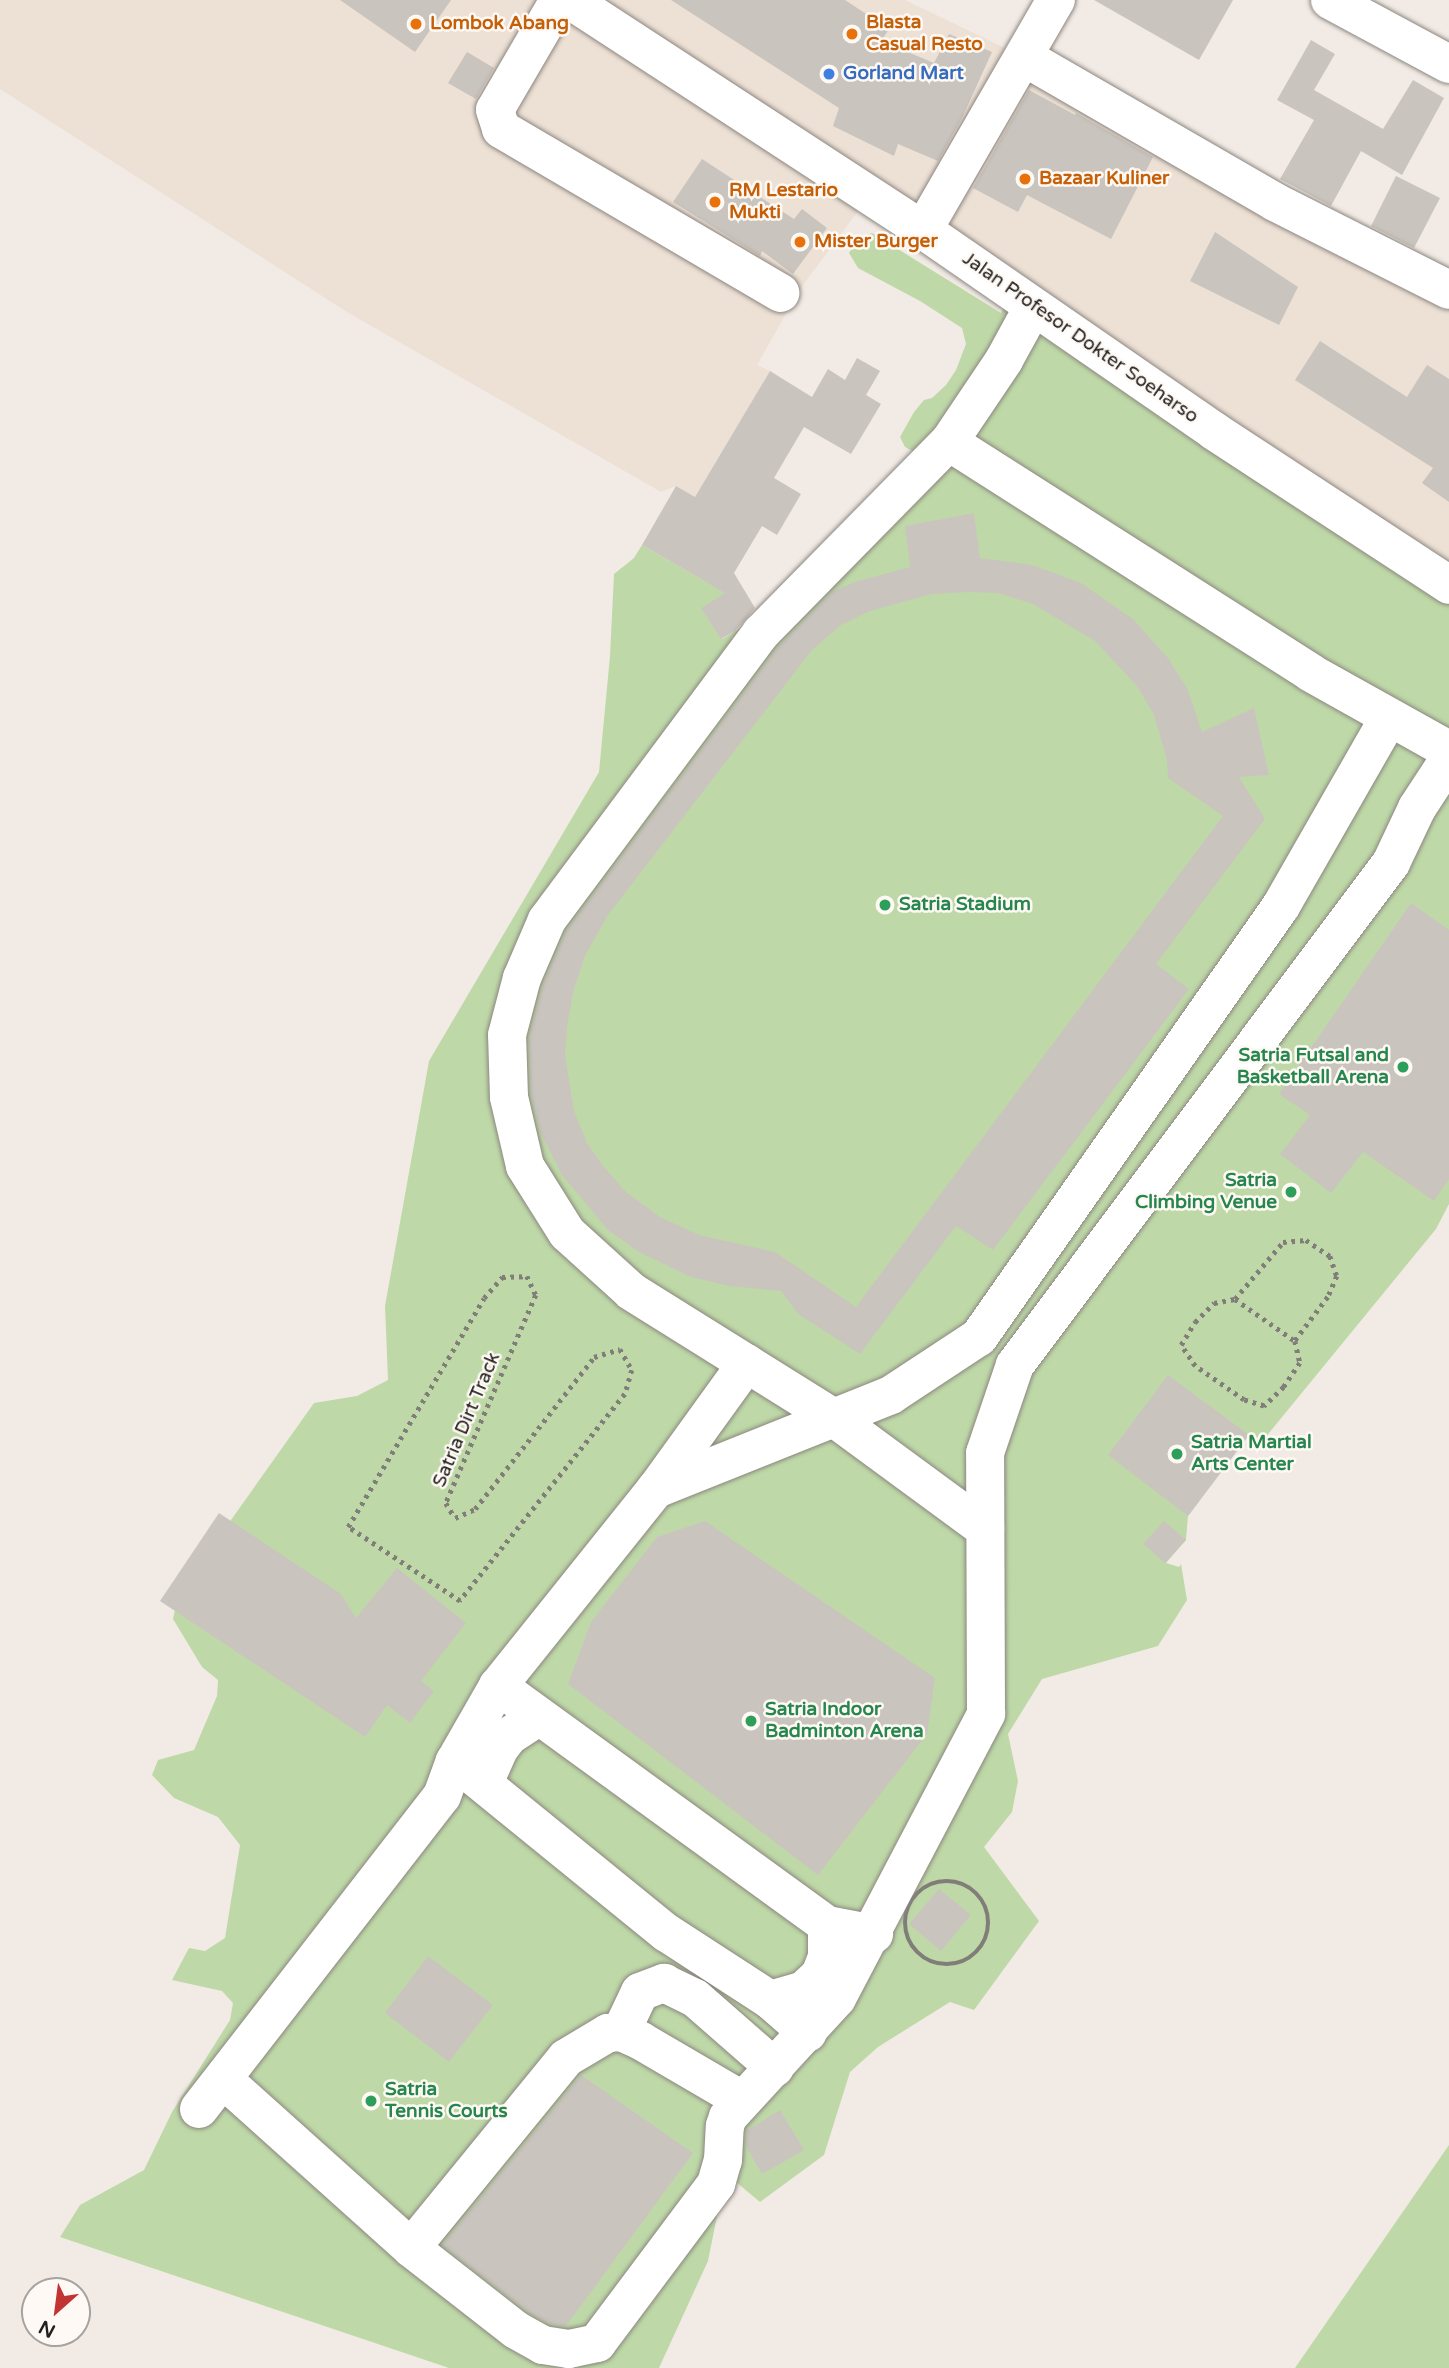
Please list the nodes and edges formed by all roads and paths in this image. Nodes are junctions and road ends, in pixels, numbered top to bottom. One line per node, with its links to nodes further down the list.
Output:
1 (559, 0): 9 (street)
2 (570, 0): 7 (street, Jalan Profesor Dokter Soeharso)
3 (1056, 0): 5 (street)
4 (1330, 0): 6 (street)
5 (1024, 57): 7 (street); 8 (street)
6 (1449, 64)
7 (923, 230): 10 (street, Jalan Profesor Dokter Soeharso)
8 (1449, 290)
9 (780, 293)
10 (1033, 307): 11 (street); 12 (street, Jalan Profesor Dokter Soeharso)
11 (948, 442): 13 (street); 19 (street)
12 (1449, 585)
13 (1388, 719): 14 (street); 17 (street)
14 (1449, 750)
15 (1449, 759): 20 (street)
16 (1236, 1299): 18 (path); 18 (path); 18 (path)
17 (979, 1337): 20 (street); 21 (street)
18 (1295, 1341)
19 (747, 1363): 21 (street); 22 (street)
20 (1015, 1365): 23 (street)
21 (834, 1418): 22 (street); 23 (street)
22 (656, 1489): 25 (street)
23 (985, 1529): 29 (street)
24 (460, 1601): 24 (path, Satria Dirt Track)
25 (498, 1686): 26 (street); 27 (street)
26 (538, 1717): 27 (street); 28 (street)
27 (469, 1772): 31 (street); 35 (street)
28 (827, 1925): 29 (street); 31 (street)
29 (874, 1934): 33 (street)
30 (938, 1964): 30 (path)
31 (770, 2000): 33 (street)
32 (621, 2032): 34 (street); 36 (street); 38 (street)
33 (808, 2034): 34 (street)
34 (775, 2068): 36 (street)
35 (224, 2080): 37 (street); 38 (street)
36 (742, 2100): 38 (street)
37 (199, 2109)
38 (411, 2248)

